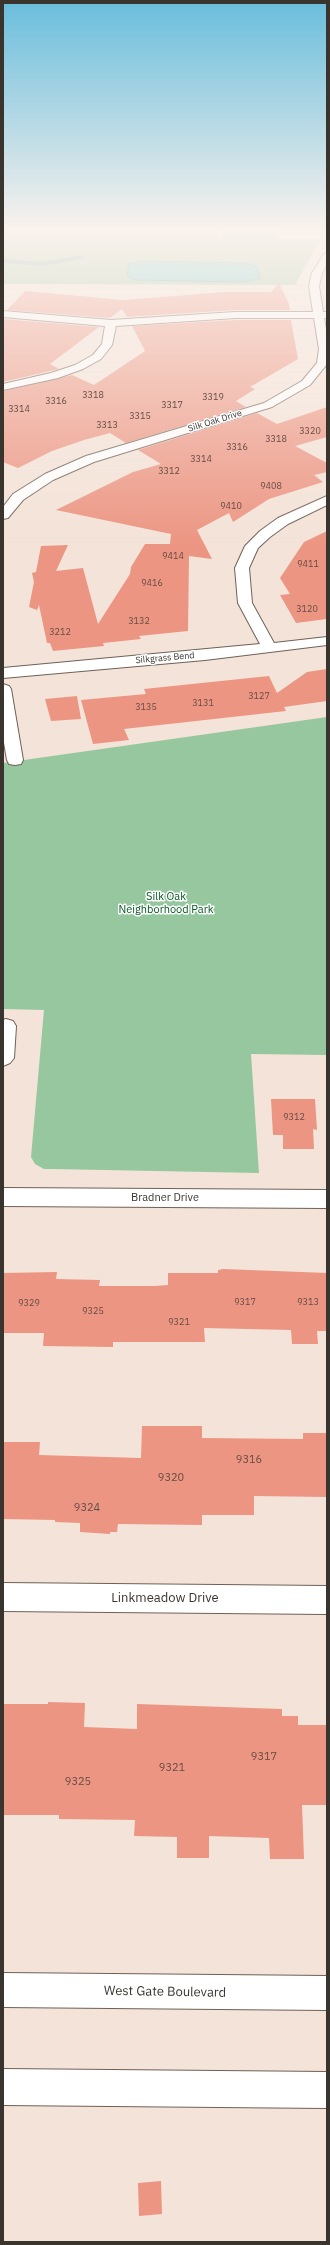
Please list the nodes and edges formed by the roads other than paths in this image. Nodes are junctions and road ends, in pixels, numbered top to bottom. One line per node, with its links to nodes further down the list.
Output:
1 (109, 336): 4 (street)
2 (323, 336): 3 (street, Silk Oak Drive)
3 (321, 374): 6 (street, Silk Oak Drive)
4 (3, 388)
5 (327, 500): 8 (street)
6 (3, 515)
7 (327, 641): 8 (street, Silkgrass Bend)
8 (270, 648): 9 (street, Silkgrass Bend)
9 (3, 673)
10 (3, 689): 11 (street)
11 (15, 760)
12 (6, 1026): 13 (street)
13 (3, 1058)
14 (3, 1197): 15 (street, Bradner Drive)
15 (327, 1200)
16 (3, 1597): 17 (street, Linkmeadow Drive)
17 (327, 1600)
18 (3, 1990): 19 (street, West Gate Boulevard)
19 (327, 1993)
20 (3, 2087): 21 (street)
21 (327, 2090)

